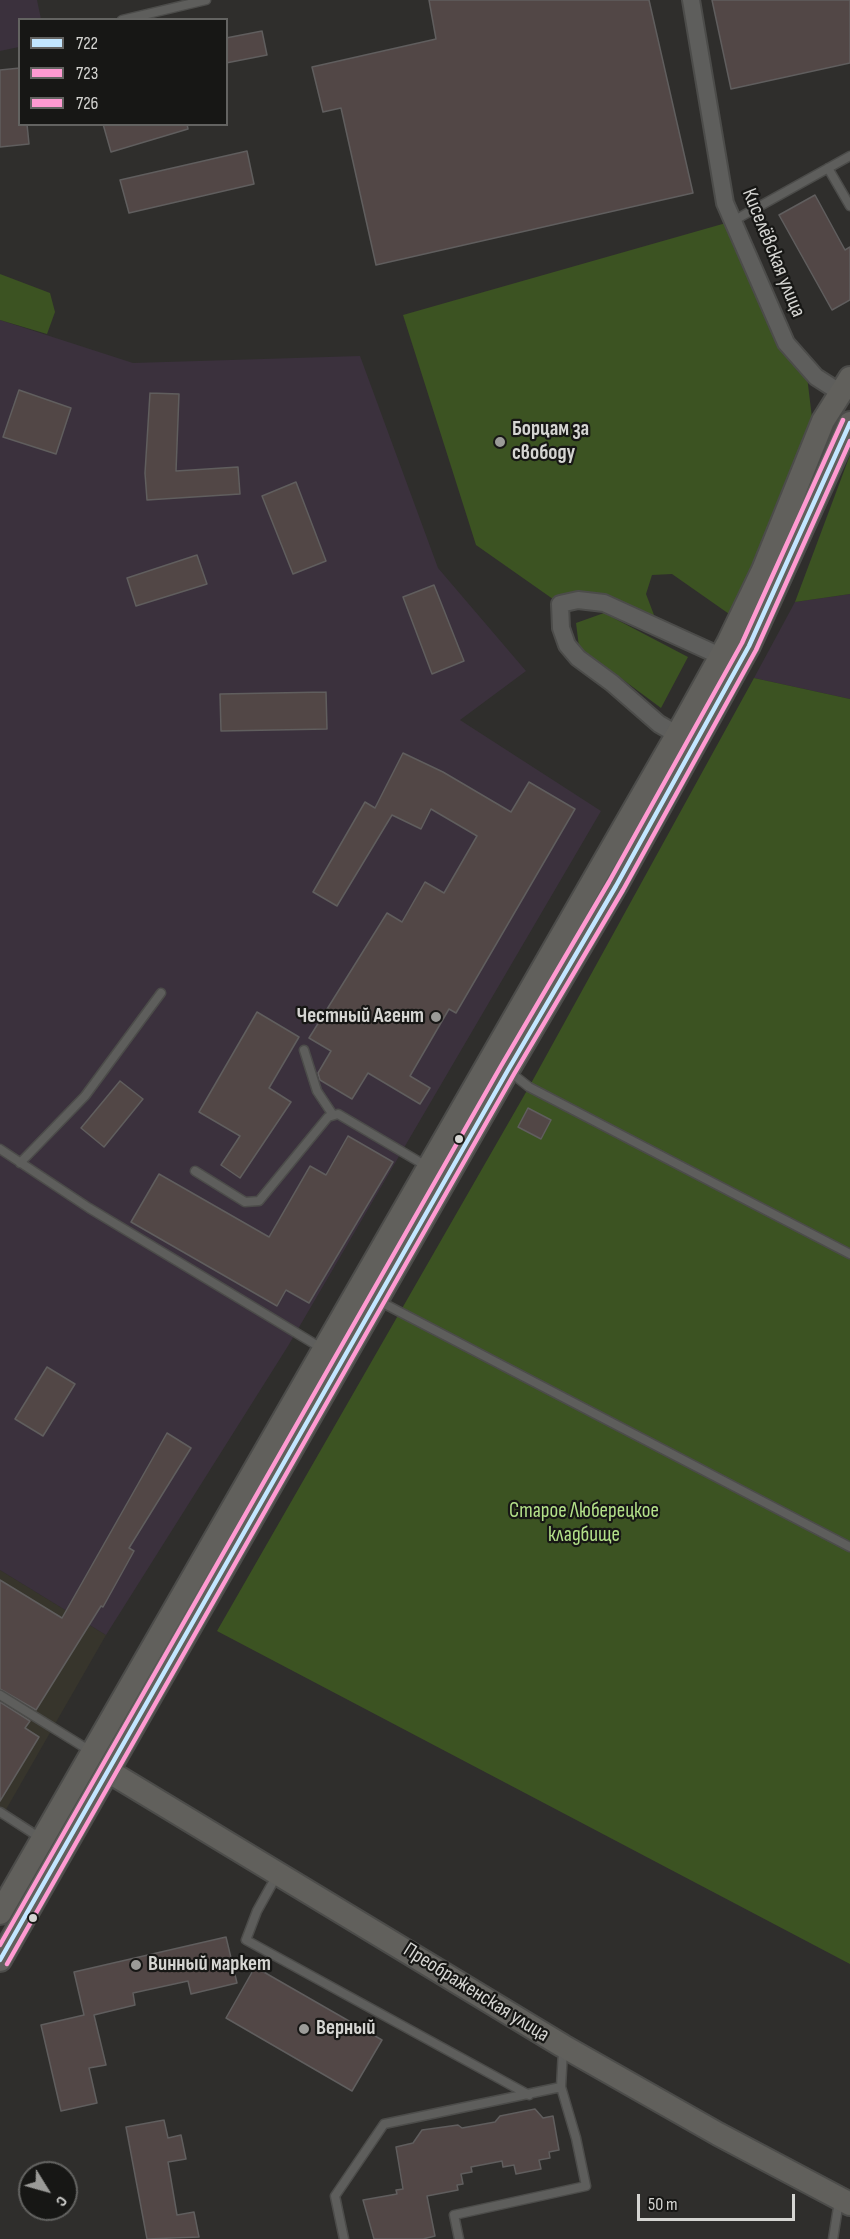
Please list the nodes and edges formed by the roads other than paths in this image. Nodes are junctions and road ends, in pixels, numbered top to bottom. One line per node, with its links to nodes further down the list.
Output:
1 (206, 0): 3 (lane)
2 (691, 0): 7 (street, Киселёвская улица)
3 (130, 18)
4 (850, 156): 5 (lane)
5 (828, 168): 6 (lane); 7 (lane)
6 (850, 206)
7 (732, 220): 8 (street, Киселёвская улица)
8 (845, 385): 10 (main road)
9 (850, 423): 10 (main road)
10 (730, 660): 11 (main road); 11 (street)
11 (686, 739): 14 (main road); 18 (main road)
12 (161, 993): 17 (lane)
13 (304, 1050): 15 (lane)
14 (508, 1070): 20 (lane); 21 (main road)
15 (333, 1115): 18 (lane); 19 (lane)
16 (0, 1149): 17 (lane)
17 (20, 1163): 22 (lane)
18 (428, 1168): 22 (main road)
19 (195, 1171)
20 (850, 1254)
21 (377, 1299): 23 (lane); 26 (main road)
22 (324, 1349): 25 (main road)
23 (850, 1547)
24 (0, 1695): 25 (lane)
25 (92, 1752): 28 (main road)
26 (108, 1771): 29 (main road, Преображенская улица); 31 (main road)
27 (0, 1812): 28 (lane)
28 (42, 1839): 30 (main road)
29 (279, 1872): 32 (main road, Преображенская улица); 34 (lane)
30 (0, 1913)
31 (0, 1960)
32 (563, 2046): 33 (lane); 35 (main road, Преображенская улица)
33 (561, 2087): 34 (lane); 37 (lane)
34 (529, 2095): 36 (lane)
35 (845, 2202): 38 (lane)
36 (344, 2239)
37 (459, 2239)
38 (833, 2239)

